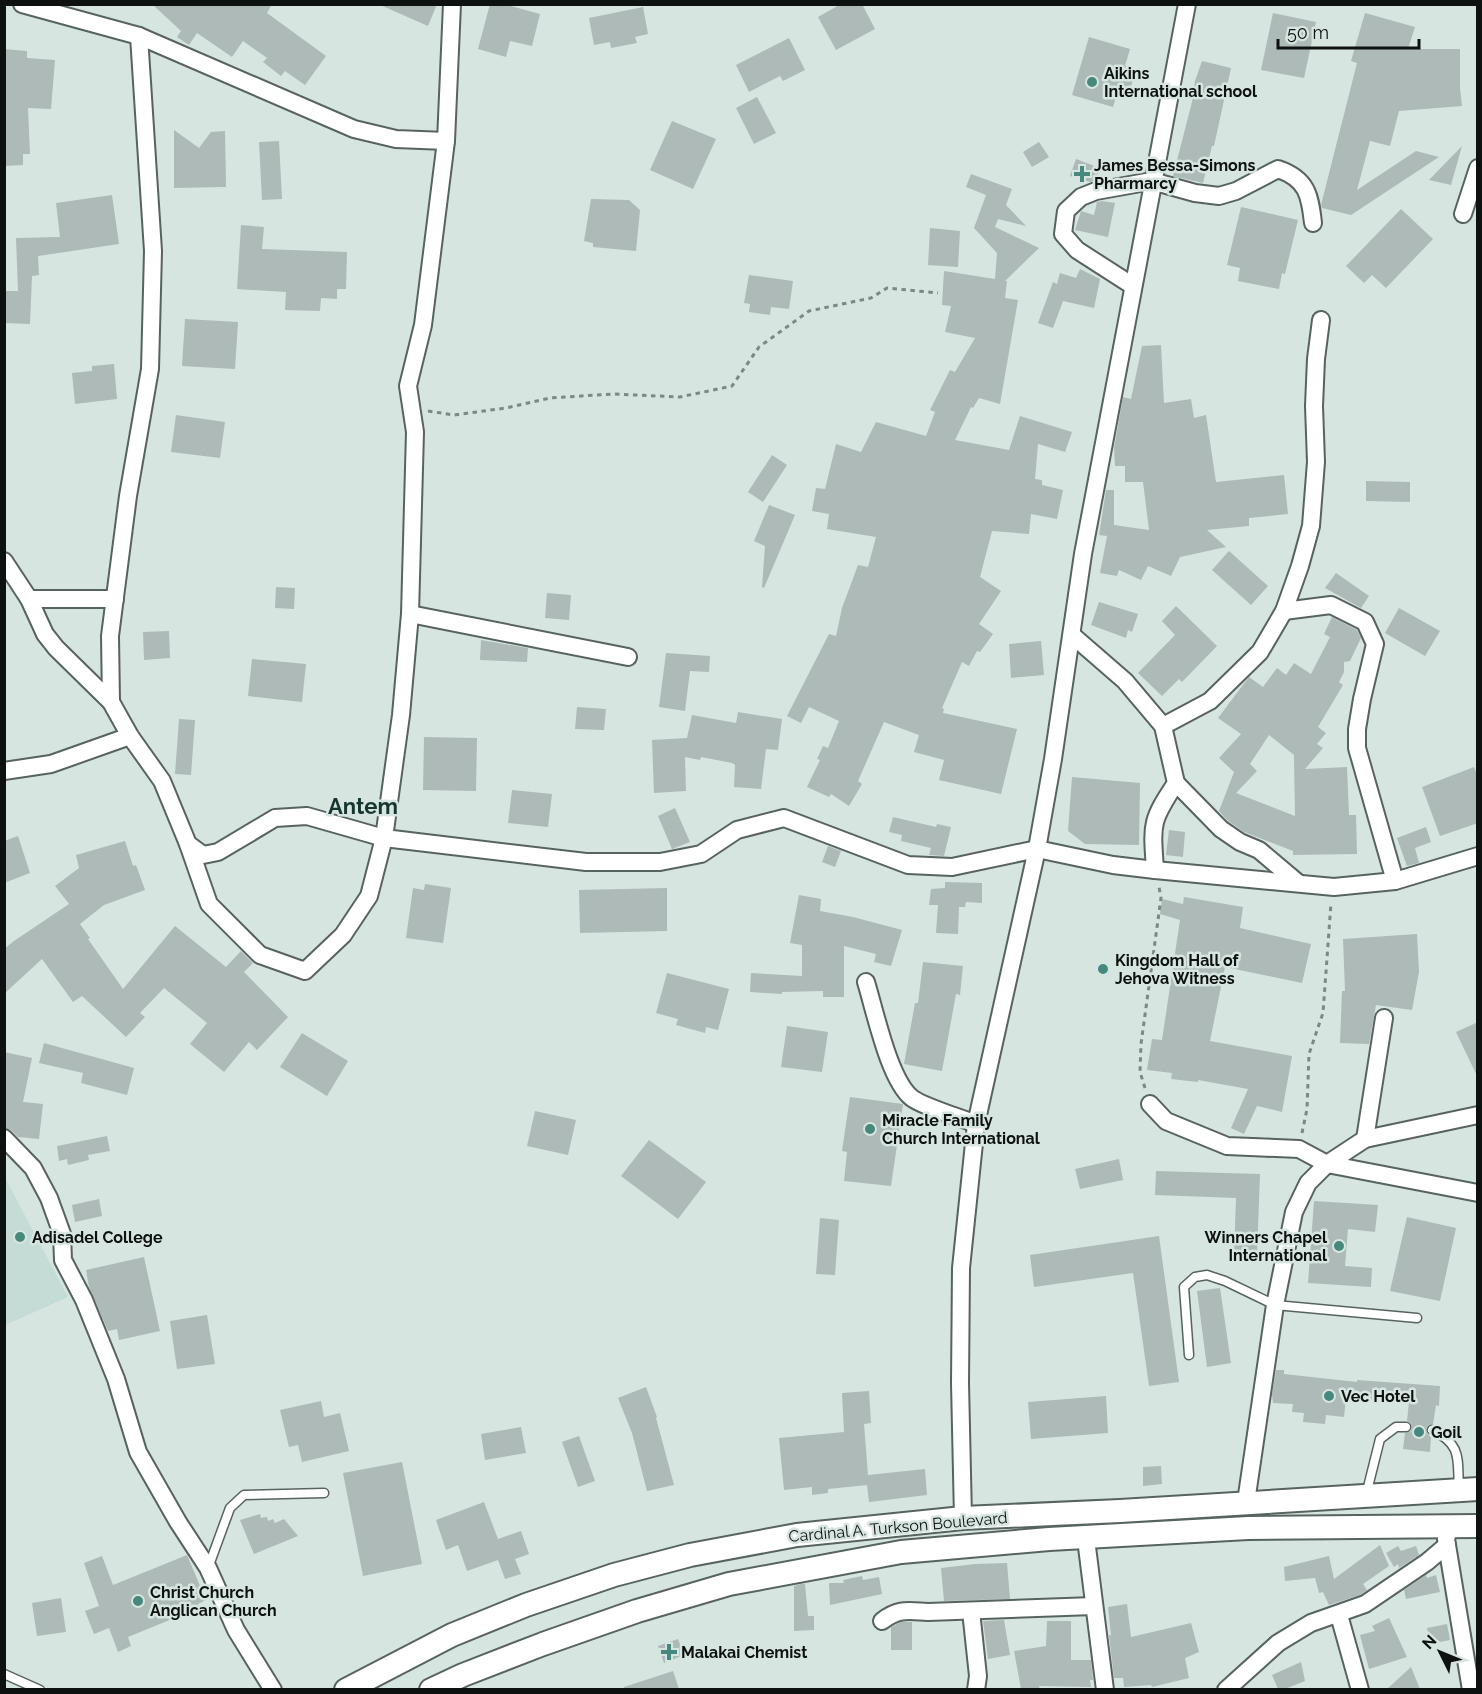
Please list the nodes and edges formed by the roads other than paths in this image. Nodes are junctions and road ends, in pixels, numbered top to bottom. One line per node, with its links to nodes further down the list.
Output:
1 (22, 4): 4 (street)
2 (452, 4): 5 (street)
3 (1186, 4): 7 (street)
4 (139, 36): 5 (street); 14 (street)
5 (447, 141): 16 (street)
6 (1478, 168): 8 (street)
7 (1152, 181): 9 (street); 10 (street); 10 (street)
8 (1463, 214)
9 (1313, 223)
10 (1133, 286): 17 (street)
11 (1321, 320): 15 (street)
12 (4, 561): 13 (street)
13 (29, 599): 14 (street); 19 (street)
14 (115, 599): 19 (street)
15 (1284, 611): 20 (street); 29 (street)
16 (410, 614): 18 (street); 24 (street)
17 (1072, 635): 20 (street); 26 (street)
18 (628, 657)
19 (111, 702): 21 (street)
20 (1163, 726): 23 (street)
21 (130, 736): 22 (street); 25 (street)
22 (4, 771)
23 (1176, 783): 28 (street); 30 (street)
24 (384, 838): 25 (street); 25 (street); 26 (street)
25 (188, 844)
26 (1037, 849): 28 (street); 35 (street)
27 (1478, 856): 29 (street)
28 (1155, 870): 30 (street)
29 (1395, 881): 30 (street)
30 (1297, 882)
31 (867, 982): 35 (street)
32 (1384, 1018): 37 (street)
33 (1150, 1104): 38 (street)
34 (1478, 1115): 37 (street)
35 (976, 1124): 50 (street)
36 (4, 1138): 55 (street)
37 (1365, 1139): 38 (street)
38 (1327, 1164): 39 (street); 40 (street)
39 (1478, 1193)
40 (1275, 1305): 41 (lane); 42 (lane); 48 (street)
41 (1416, 1318)
42 (1189, 1355)
43 (1406, 1427): 47 (lane)
44 (1432, 1430): 45 (lane)
45 (1468, 1490): 47 (street, Cardinal A. Turkson Boulevard)
46 (324, 1493): 55 (lane)
47 (1366, 1496): 48 (street, Cardinal A. Turkson Boulevard)
48 (1246, 1502): 49 (street, Cardinal A. Turkson Boulevard)
49 (1061, 1514): 50 (street, Cardinal A. Turkson Boulevard); 53 (street)
50 (963, 1518): 63 (street, Cardinal A. Turkson Boulevard)
51 (1478, 1526): 52 (street, Cardinal A. Turkson Boulevard)
52 (1449, 1536): 54 (street, Cardinal A. Turkson Boulevard); 58 (street); 69 (street)
53 (1062, 1539): 54 (street, Cardinal A. Turkson Boulevard); 64 (street, Cardinal A. Turkson Boulevard)
54 (1086, 1539): 56 (street)
55 (208, 1568): 62 (street)
56 (1094, 1606): 57 (street); 66 (street)
57 (970, 1611): 59 (street); 65 (street)
58 (1339, 1615): 67 (street); 68 (street)
59 (882, 1621)
60 (4, 1674): 61 (lane)
61 (40, 1689)
62 (273, 1689)
63 (346, 1689)
64 (431, 1689)
65 (976, 1689)
66 (1105, 1689)
67 (1226, 1689)
68 (1360, 1689)
69 (1471, 1689)

